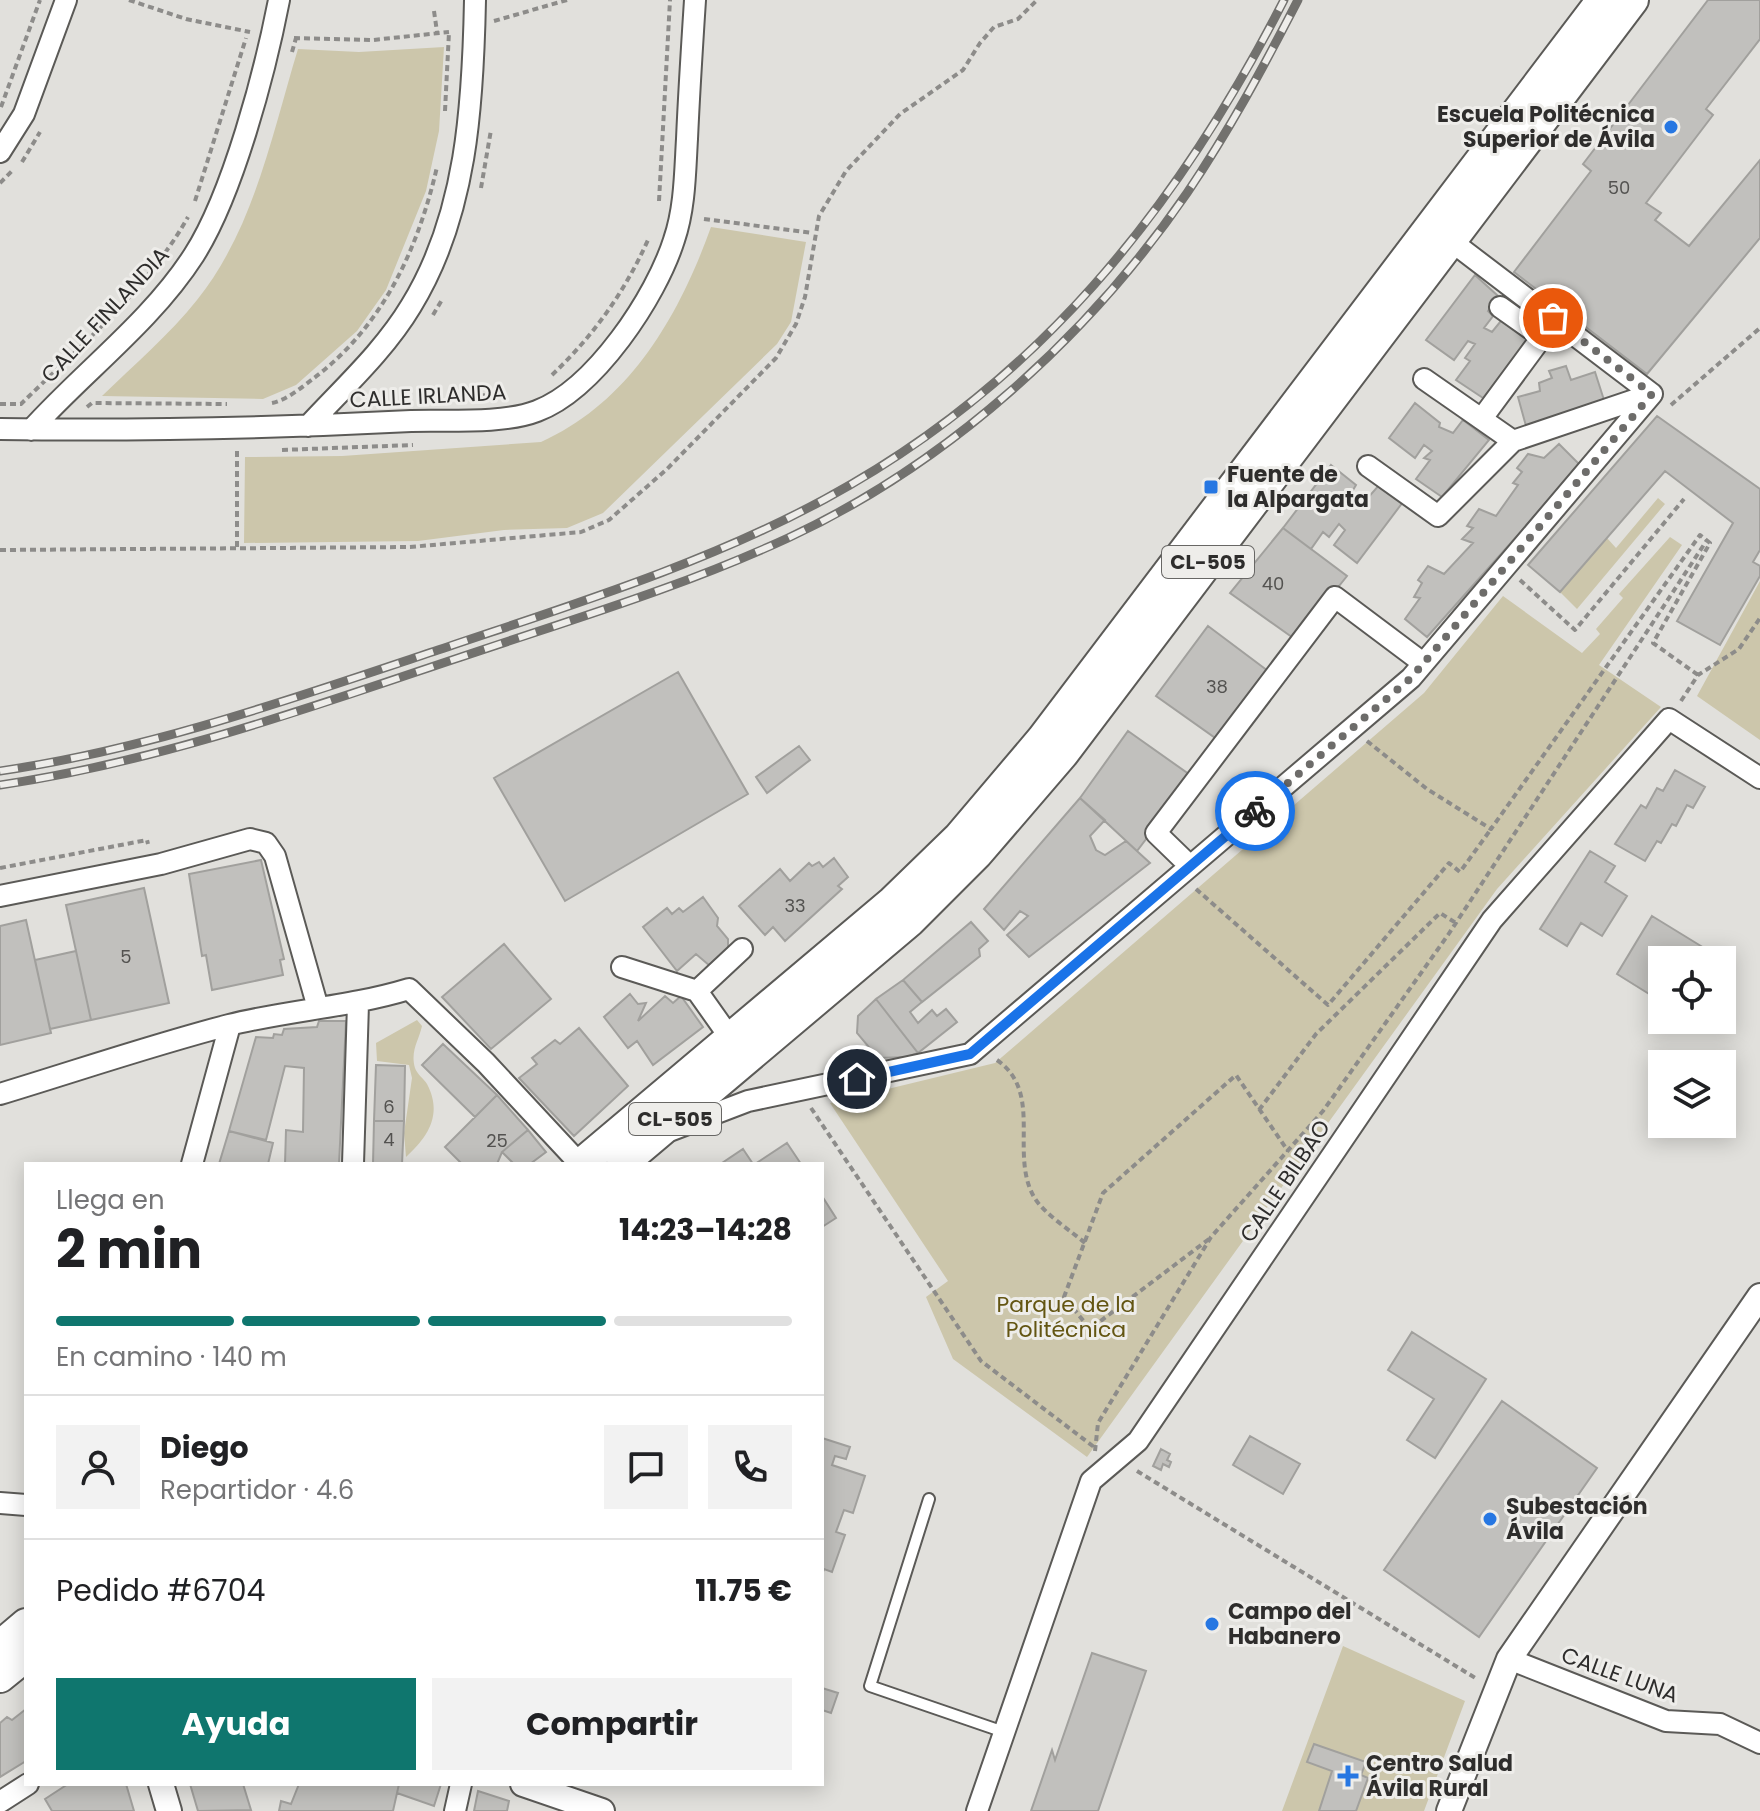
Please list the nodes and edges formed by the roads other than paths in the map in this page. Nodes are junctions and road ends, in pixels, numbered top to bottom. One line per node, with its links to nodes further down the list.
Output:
1 (66, 0): 7 (street)
2 (279, 0): 15 (street, CALLE FINLANDIA)
3 (475, 0): 13 (street)
4 (695, 0): 13 (street, CALLE IRLANDA)
5 (1602, 0): 28 (main road, CL-505)
6 (1633, 0): 8 (main road, CL-505)
7 (0, 152)
8 (1451, 241): 11 (street); 29 (main road, CL-505)
9 (1500, 307): 12 (street)
10 (1424, 379): 12 (street)
11 (1652, 394): 16 (street); 18 (street)
12 (1483, 417): 16 (street)
13 (308, 426): 15 (street, CALLE IRLANDA)
14 (0, 429): 15 (street, CALLE IRLANDA)
15 (31, 430)
16 (1513, 441): 17 (street)
17 (1368, 466)
18 (1423, 663): 20 (street); 20 (street)
19 (1760, 778): 47 (street, CALLE BILBAO)
20 (1190, 876): 31 (street)
21 (0, 896): 26 (street)
22 (742, 949): 24 (street)
23 (622, 967): 24 (street)
24 (697, 991): 28 (street)
25 (358, 1004): 26 (street); 34 (street); 35 (street)
26 (318, 1008): 27 (street)
27 (230, 1025): 30 (street); 33 (street)
28 (731, 1039): 29 (main road, CL-505)
29 (717, 1067): 31 (street); 32 (main road, CL-505); 36 (main road, CL-505)
30 (0, 1094)
31 (748, 1101): 32 (street)
32 (654, 1137): 37 (main road, CL-505)
33 (193, 1162)
34 (353, 1162)
35 (578, 1162)
36 (583, 1162)
37 (624, 1162)
38 (1760, 1296): 45 (street)
39 (929, 1499): 47 (lane)
40 (0, 1503): 41 (street)
41 (24, 1505)
42 (24, 1626): 43 (main road)
43 (0, 1646)
44 (24, 1658): 46 (main road)
45 (1509, 1659): 48 (street, CALLE LUNA); 58 (street)
46 (0, 1677)
47 (1004, 1732): 57 (street)
48 (1760, 1743)
49 (25, 1786): 53 (street)
50 (162, 1786): 55 (street)
51 (461, 1786): 56 (street)
52 (529, 1786): 54 (street)
53 (0, 1802)
54 (595, 1810)
55 (169, 1811)
56 (455, 1811)
57 (977, 1811)
58 (1449, 1811)

